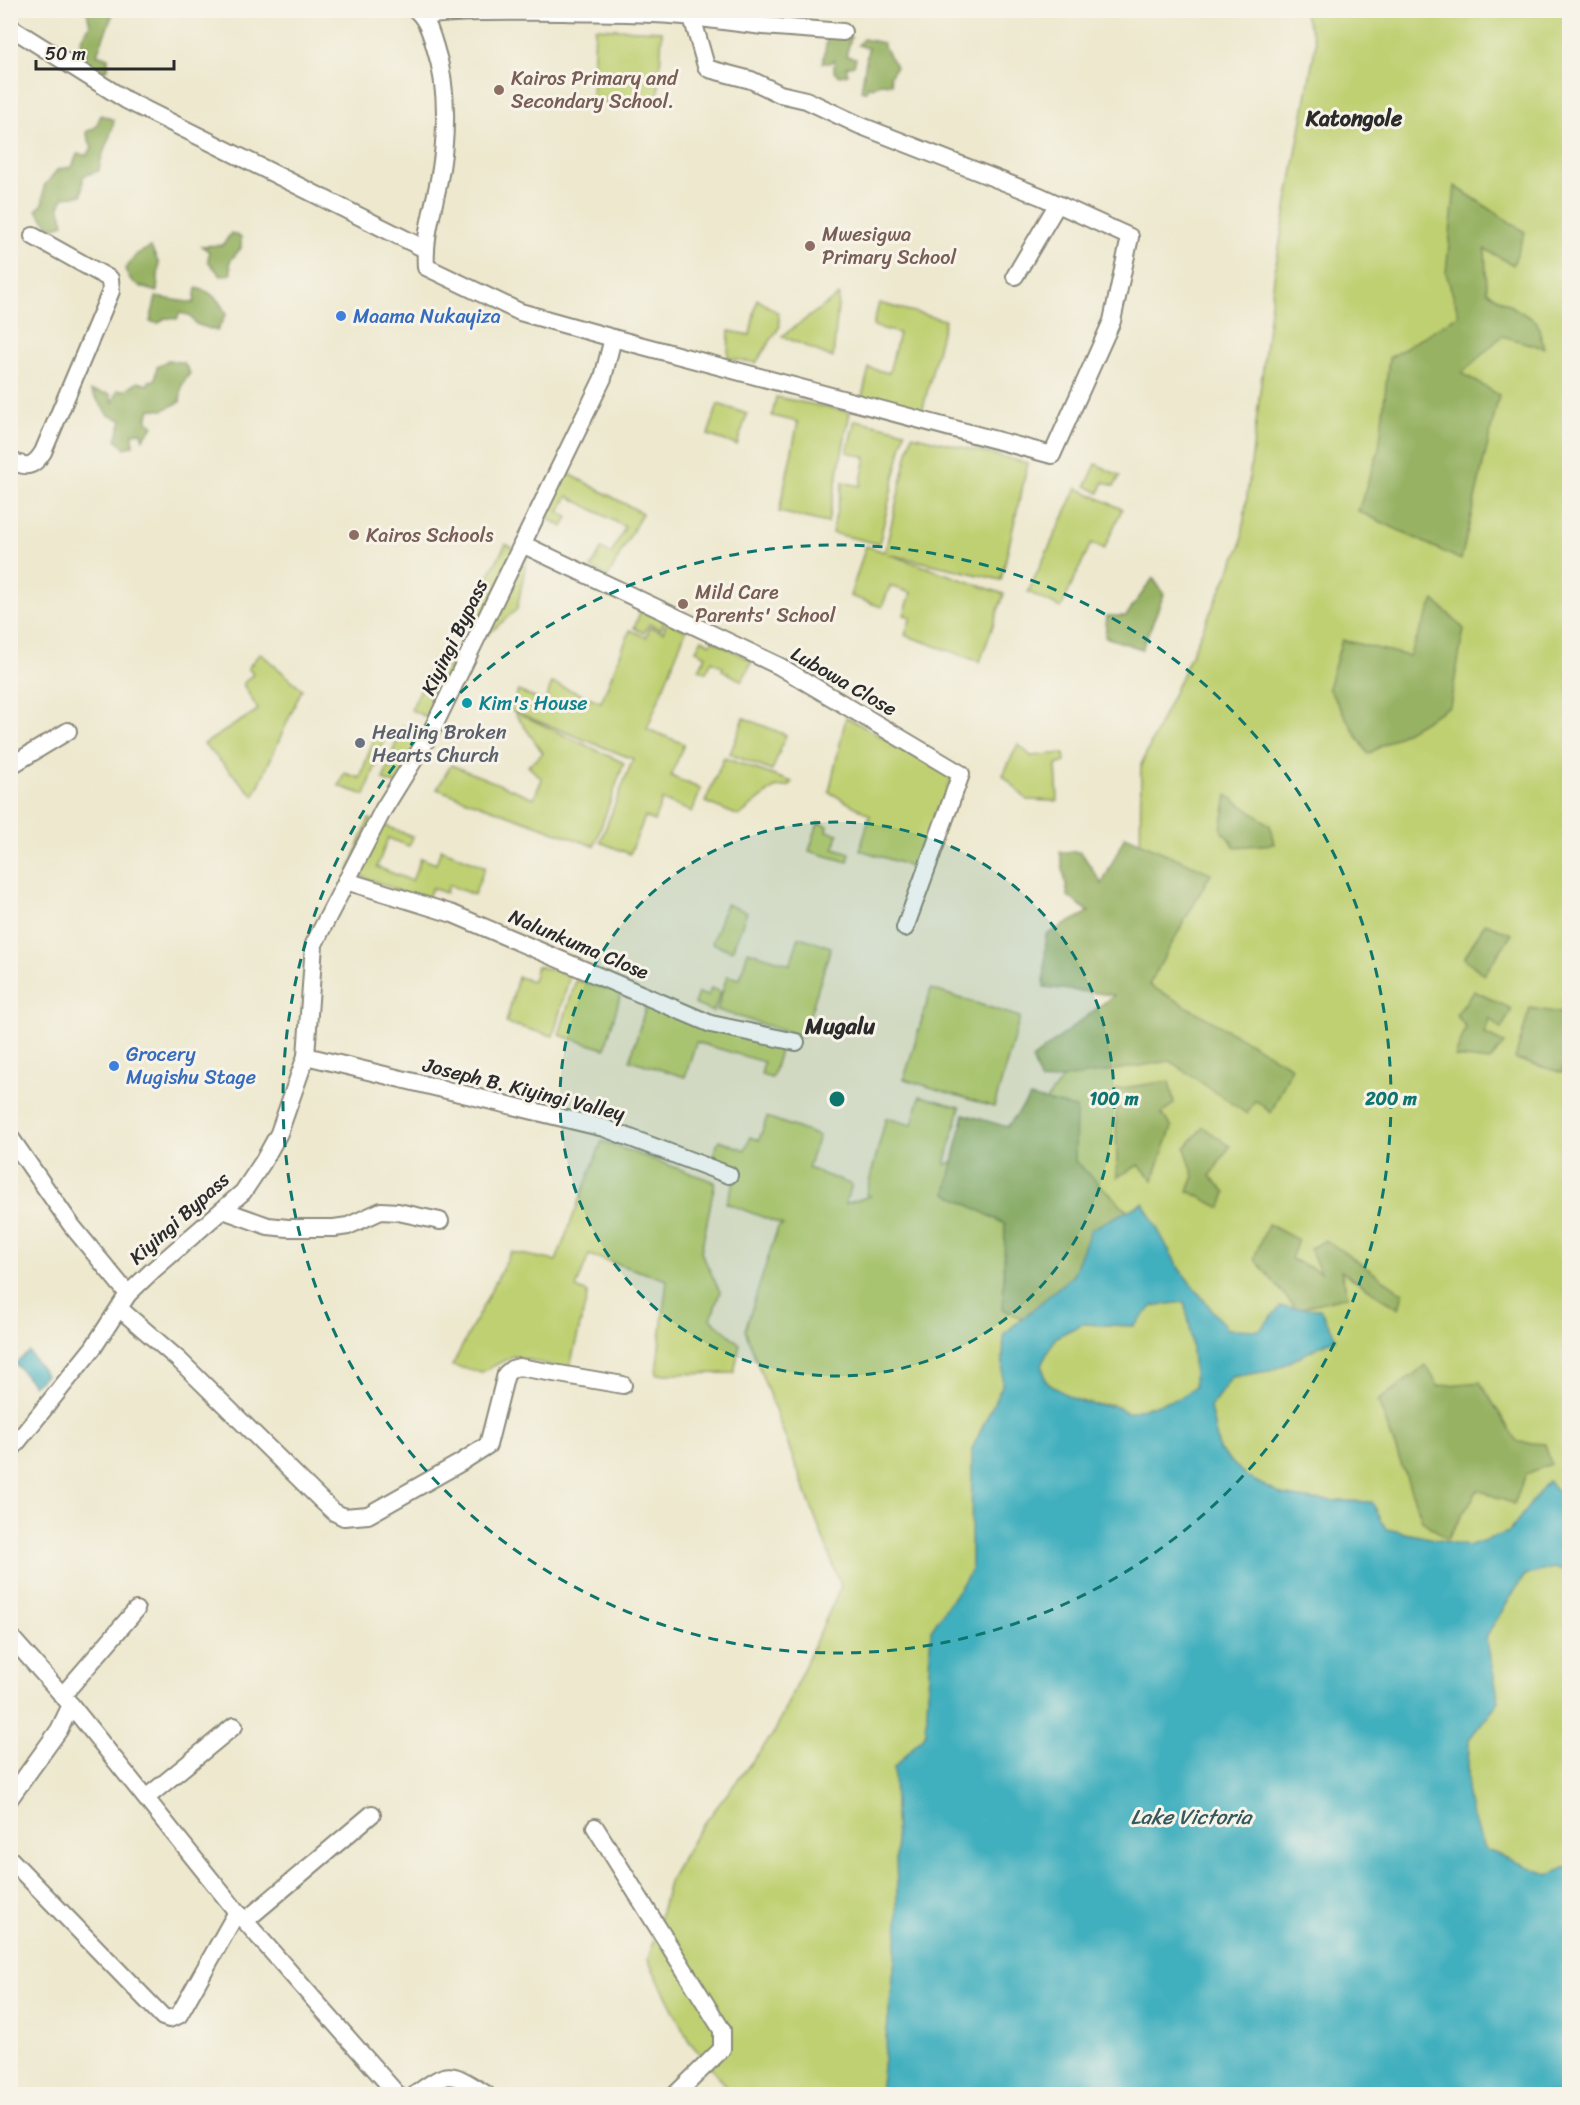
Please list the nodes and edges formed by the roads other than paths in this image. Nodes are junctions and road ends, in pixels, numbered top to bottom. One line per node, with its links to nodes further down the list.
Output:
1 (419, 13): 2 (street); 7 (street)
2 (692, 17): 4 (street); 5 (street)
3 (10, 27): 7 (street)
4 (843, 32)
5 (1057, 205): 8 (street); 9 (street)
6 (33, 236): 10 (street)
7 (425, 249): 9 (street)
8 (1015, 276)
9 (613, 338): 11 (street, Kiyingi Bypass)
10 (10, 460)
11 (522, 544): 14 (street, Kiyingi Bypass); 15 (street, Lubowa Close)
12 (68, 731): 13 (street)
13 (10, 766)
14 (346, 881): 16 (street, Nalunkuma Close); 17 (street, Kiyingi Bypass)
15 (905, 928)
16 (796, 1042)
17 (306, 1056): 20 (street, Joseph B. Kiyingi Valley); 21 (street, Kiyingi Bypass)
18 (10, 1137): 19 (street)
19 (16, 1161): 23 (street)
20 (729, 1175)
21 (223, 1210): 22 (street); 23 (street, Kiyingi Bypass)
22 (440, 1221)
23 (124, 1301): 24 (street); 25 (street, Kiyingi Bypass)
24 (623, 1385)
25 (10, 1451)
26 (136, 1610): 28 (street)
27 (10, 1636): 28 (street)
28 (66, 1701): 30 (street); 31 (street)
29 (234, 1726): 31 (street)
30 (10, 1798)
31 (146, 1798): 35 (street)
32 (372, 1814): 35 (street)
33 (595, 1827): 39 (street)
34 (10, 1859): 35 (street)
35 (241, 1916): 36 (street)
36 (397, 2094)
37 (416, 2094): 38 (street)
38 (486, 2094)
39 (676, 2094)

